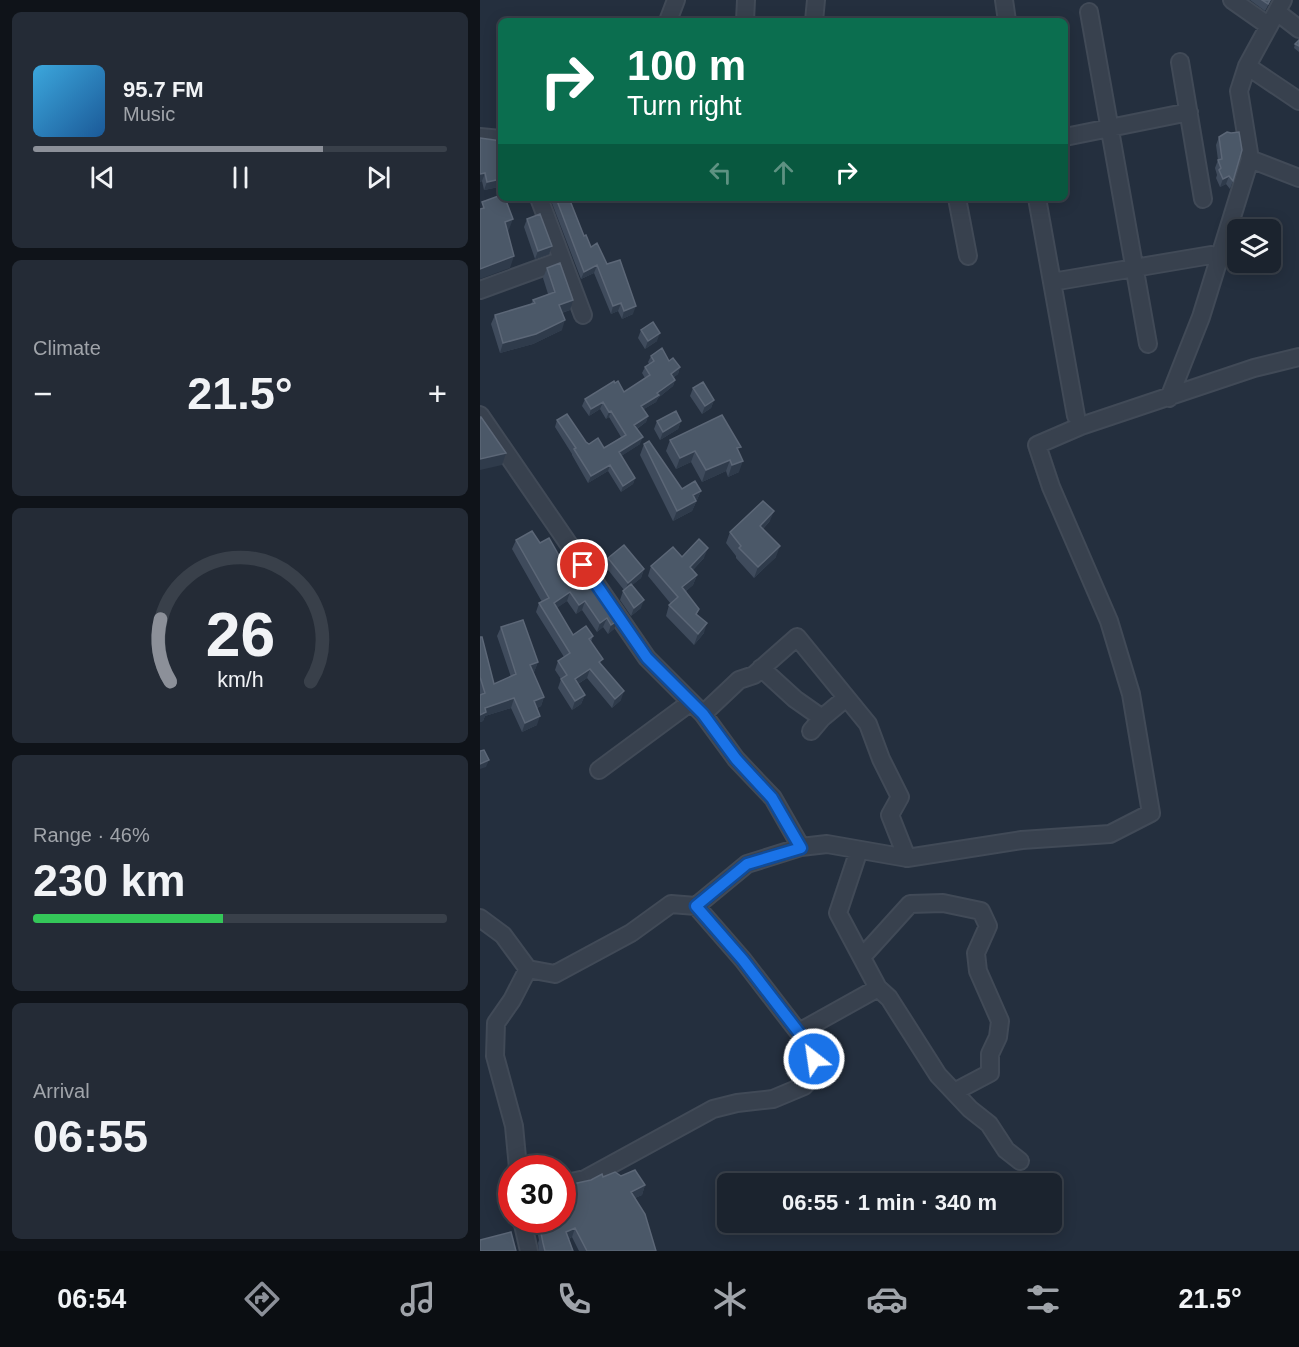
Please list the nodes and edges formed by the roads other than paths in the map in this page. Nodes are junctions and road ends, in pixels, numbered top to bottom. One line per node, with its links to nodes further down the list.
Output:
1 (676, 0): 8 (street)
2 (746, 0): 9 (street)
3 (816, 0): 10 (street)
4 (1004, 0): 11 (street)
5 (1232, 0): 7 (street)
6 (1089, 12): 17 (street)
7 (1277, 13): 12 (street); 14 (street)
8 (669, 18)
9 (745, 18)
10 (814, 18)
11 (1007, 18)
12 (1299, 29)
13 (1180, 62): 16 (street)
14 (1247, 66): 15 (street); 21 (street)
15 (1299, 101)
16 (1189, 112): 17 (street); 23 (street)
17 (1110, 128): 18 (street); 30 (street)
18 (1068, 136)
19 (480, 137): 20 (street)
20 (498, 139)
21 (1250, 159): 22 (street); 36 (street)
22 (1299, 178)
23 (1203, 199)
24 (540, 201): 29 (street)
25 (958, 201): 28 (street)
26 (1038, 201): 31 (street)
27 (1211, 255): 30 (street)
28 (968, 256)
29 (562, 260): 32 (street); 33 (street)
30 (1134, 268): 31 (street); 34 (street)
31 (1052, 282): 38 (street)
32 (480, 290)
33 (583, 315)
34 (1148, 344)
35 (1299, 357): 36 (street)
36 (1169, 398): 47 (street)
37 (480, 415): 41 (street)
38 (1076, 416)
39 (761, 668): 40 (street); 41 (street); 42 (street)
40 (846, 698): 42 (street); 47 (street)
41 (697, 708): 44 (street); 45 (street)
42 (822, 718): 43 (street)
43 (811, 731)
44 (599, 770)
45 (801, 848): 46 (street); 48 (street)
46 (859, 850): 47 (street); 50 (street)
47 (907, 858)
48 (696, 906): 51 (street); 53 (street)
49 (480, 918): 51 (street)
50 (862, 957): 52 (street); 54 (street)
51 (528, 969): 55 (street)
52 (878, 988): 53 (street); 54 (street)
53 (799, 1032): 57 (street)
54 (954, 1092): 56 (street)
55 (517, 1155)
56 (1020, 1161)
57 (576, 1181)
58 (525, 1233): 59 (street)
59 (529, 1251)

